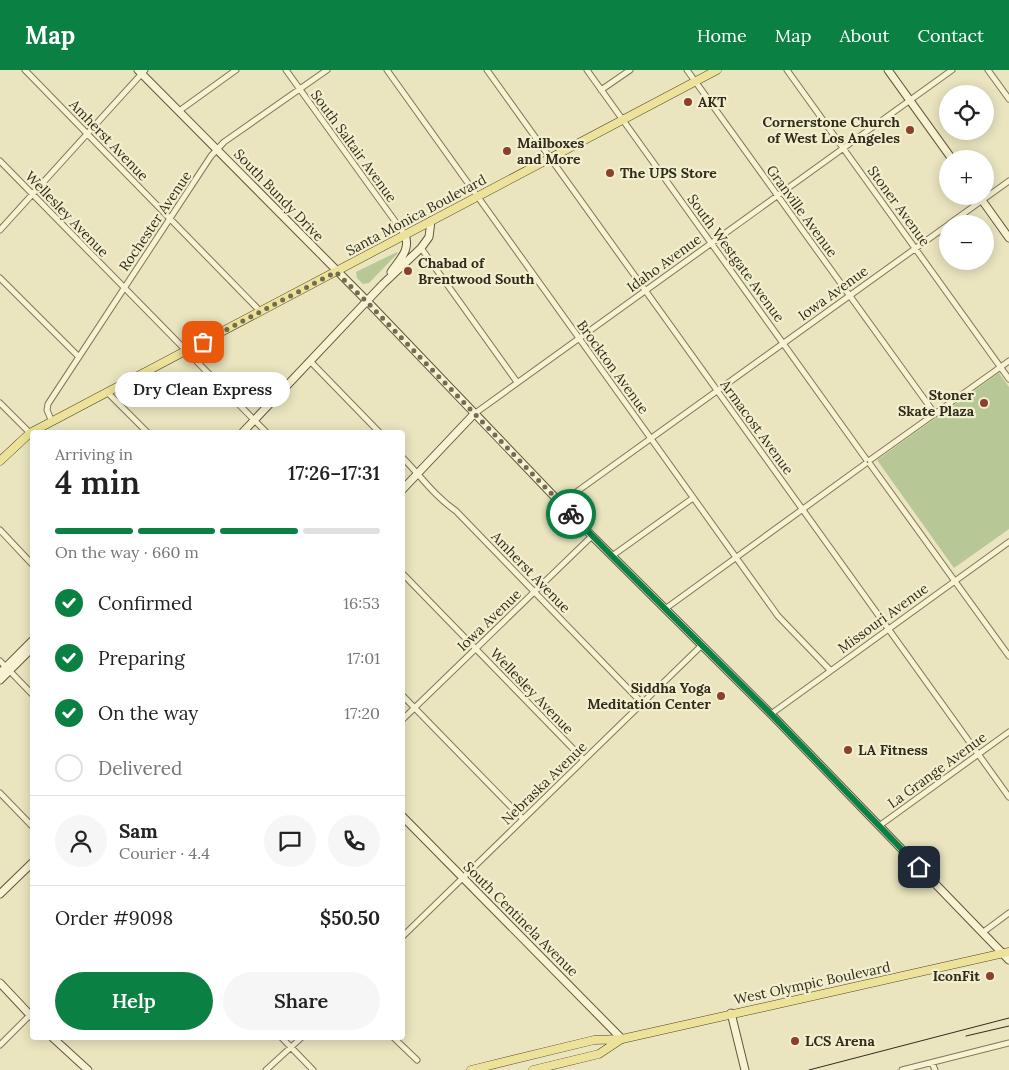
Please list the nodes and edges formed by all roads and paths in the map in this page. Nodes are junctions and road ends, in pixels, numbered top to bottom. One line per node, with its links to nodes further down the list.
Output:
1 (25, 70): 23 (street, Amherst Avenue)
2 (236, 70): 21 (street)
3 (286, 70): 17 (street, South Saltair Avenue)
4 (327, 70): 17 (street, Rochester Avenue)
5 (387, 70): 32 (street, Brockton Avenue)
6 (487, 70): 27 (street, Armacost Avenue)
7 (587, 70): 18 (street, South Westgate Avenue)
8 (630, 70): 18 (street)
9 (688, 70): 16 (street, Granville Avenue)
10 (717, 70): 16 (main road, Santa Monica Boulevard)
11 (787, 70): 25 (street, Stoner Avenue)
12 (888, 70): 20 (main road)
13 (952, 70): 20 (street, Idaho Avenue)
14 (988, 70): 19 (street)
15 (141, 71): 21 (main road, South Bundy Drive); 23 (street)
16 (695, 81): 22 (main road, Santa Monica Boulevard); 33 (street, Granville Avenue)
17 (300, 90): 24 (street, Rochester Avenue); 41 (street, South Saltair Avenue)
18 (601, 90): 22 (street, South Westgate Avenue)
19 (1009, 99)
20 (910, 101): 25 (street, Idaho Avenue); 26 (main road)
21 (179, 111): 24 (main road, South Bundy Drive)
22 (623, 120): 27 (main road, Santa Monica Boulevard); 43 (street, South Westgate Avenue)
23 (86, 134): 31 (street); 37 (street, Amherst Avenue)
24 (217, 149): 37 (street, Rochester Avenue); 46 (main road, South Bundy Drive)
25 (844, 149): 33 (street, Idaho Avenue); 45 (street, Stoner Avenue)
26 (945, 150)
27 (550, 158): 32 (main road, Santa Monica Boulevard); 50 (street, Armacost Avenue)
28 (0, 161): 31 (street, Wellesley Avenue)
29 (1009, 180): 30 (street, Iowa Avenue)
30 (994, 189)
31 (32, 194): 39 (street); 49 (street, Wellesley Avenue)
32 (477, 196): 38 (main road, Santa Monica Boulevard); 54 (street, Brockton Avenue)
33 (778, 196): 43 (street, Idaho Avenue); 51 (street, Granville Avenue)
34 (971, 205): 36 (street, Iowa Avenue)
35 (985, 205): 42 (main road)
36 (959, 215)
37 (170, 218): 49 (street, Rochester Avenue); 53 (street, Amherst Avenue)
38 (431, 221): 41 (main road, Santa Monica Boulevard); 44 (main road)
39 (0, 230)
40 (939, 231): 45 (street, Iowa Avenue)
41 (405, 235): 46 (main road, Santa Monica Boulevard); 48 (main road)
42 (1009, 238)
43 (711, 244): 50 (street, Idaho Avenue); 55 (street, South Westgate Avenue)
44 (421, 248): 48 (main road); 62 (street)
45 (916, 248): 51 (street, Iowa Avenue); 60 (street, Stoner Avenue)
46 (336, 272): 52 (main road, South Bundy Drive); 53 (main road, Santa Monica Boulevard)
47 (0, 278): 57 (street)
48 (382, 284): 52 (main road)
49 (124, 289): 56 (street, Wellesley Avenue); 57 (street, Rochester Avenue)
50 (645, 292): 54 (street, Idaho Avenue); 63 (street, Armacost Avenue)
51 (849, 296): 55 (street, Iowa Avenue); 67 (street, Granville Avenue)
52 (366, 301): 58 (main road); 66 (main road, South Bundy Drive)
53 (260, 311): 56 (main road, Santa Monica Boulevard)
54 (579, 338): 62 (street, Idaho Avenue); 77 (street, Brockton Avenue)
55 (783, 343): 63 (street, Iowa Avenue); 80 (street, South Westgate Avenue)
56 (185, 351): 64 (main road, Santa Monica Boulevard); 68 (street, Wellesley Avenue)
57 (79, 357): 69 (street, Rochester Avenue)
58 (310, 361): 68 (main road); 74 (street)
59 (1009, 361): 60 (street)
60 (1000, 367): 61 (street, Stoner Avenue); 67 (street)
61 (1009, 379)
62 (517, 382): 66 (street, Idaho Avenue)
63 (717, 391): 77 (street, Iowa Avenue); 85 (street, Armacost Avenue)
64 (108, 392): 69 (main road, Santa Monica Boulevard); 71 (street)
65 (0, 403): 75 (street)
66 (474, 414): 81 (main road, Idaho Avenue); 84 (main road, South Bundy Drive)
67 (934, 414): 80 (street)
68 (254, 421): 72 (main road); 73 (street, Wellesley Avenue)
69 (52, 422): 70 (main road, Santa Monica Boulevard)
70 (39, 430)
71 (144, 430)
72 (245, 430)
73 (264, 430)
74 (377, 430)
75 (30, 434)
76 (30, 436): 79 (main road, Santa Monica Boulevard)
77 (651, 438): 83 (street, Brockton Avenue); 84 (street, Iowa Avenue)
78 (405, 460): 81 (street, Amherst Avenue)
79 (0, 461)
80 (868, 462): 85 (street); 93 (street, South Westgate Avenue)
81 (418, 474): 82 (main road, Idaho Avenue); 94 (street, Amherst Avenue)
82 (405, 487)
83 (693, 498): 89 (street); 90 (street, Brockton Avenue)
84 (561, 503): 87 (main road, South Bundy Drive)
85 (802, 510): 90 (street); 96 (street, Armacost Avenue)
86 (0, 530): 91 (street)
87 (592, 536): 89 (main road, South Bundy Drive); 94 (street, Iowa Avenue)
88 (1009, 542): 93 (street, Missouri Avenue)
89 (612, 556): 95 (main road, South Bundy Drive)
90 (737, 558): 95 (street); 104 (street, Brockton Avenue)
91 (30, 562)
92 (405, 576): 99 (street, Wellesley Avenue)
93 (954, 581): 96 (street, Missouri Avenue); 101 (street, South Westgate Avenue)
94 (534, 592): 99 (street, Iowa Avenue); 109 (street, Amherst Avenue)
95 (665, 609): 98 (main road, South Bundy Drive)
96 (888, 629): 104 (street, Missouri Avenue); 114 (street, Armacost Avenue)
97 (30, 643): 103 (main road)
98 (702, 645): 109 (street, Nebraska Avenue); 111 (main road, South Bundy Drive)
99 (475, 648): 110 (street, Iowa Avenue); 115 (street, Wellesley Avenue)
100 (30, 650): 103 (main road)
101 (1009, 656)
102 (0, 661): 103 (street)
103 (8, 669): 105 (main road); 106 (main road); 107 (street)
104 (830, 670): 111 (street, Missouri Avenue)
105 (0, 673)
106 (0, 680)
107 (30, 692)
108 (405, 698): 110 (street)
109 (642, 704): 115 (street, Nebraska Avenue)
110 (415, 708): 112 (street, Iowa Avenue); 119 (street)
111 (771, 714): 121 (main road, South Bundy Drive)
112 (405, 717)
113 (1009, 732): 114 (street, La Grange Avenue)
114 (978, 754): 117 (street, Armacost Avenue); 121 (street, La Grange Avenue)
115 (584, 760): 119 (street, Nebraska Avenue)
116 (0, 793): 120 (street)
117 (1009, 797)
118 (405, 819): 123 (main road, South Centinela Avenue)
119 (524, 819): 123 (street, Nebraska Avenue)
120 (30, 824)
121 (879, 826): 126 (main road, South Bundy Drive)
122 (30, 865): 124 (main road)
123 (464, 879): 127 (street, Nebraska Avenue); 134 (main road, South Centinela Avenue)
124 (0, 894)
125 (1009, 913): 126 (street)
126 (982, 933): 128 (main road, South Bundy Drive)
127 (405, 935)
128 (1006, 953): 129 (main road, South Bundy Drive); 131 (main road, West Olympic Boulevard)
129 (1009, 960)
130 (0, 983): 132 (main road)
131 (732, 1013): 134 (main road, West Olympic Boulevard); 149 (main road)
132 (30, 1014)
133 (30, 1018): 140 (street)
134 (622, 1039): 147 (main road); 148 (main road)
135 (55, 1040): 144 (main road)
136 (284, 1040): 141 (street)
137 (299, 1040): 141 (street)
138 (396, 1040): 142 (street)
139 (1009, 1043): 143 (street)
140 (0, 1045)
141 (291, 1047): 145 (street); 146 (street)
142 (416, 1060)
143 (932, 1062): 150 (street); 151 (street)
144 (88, 1070)
145 (266, 1070)
146 (312, 1070)
147 (471, 1070)
148 (533, 1070)
149 (746, 1070)
150 (902, 1070)
151 (934, 1070)

